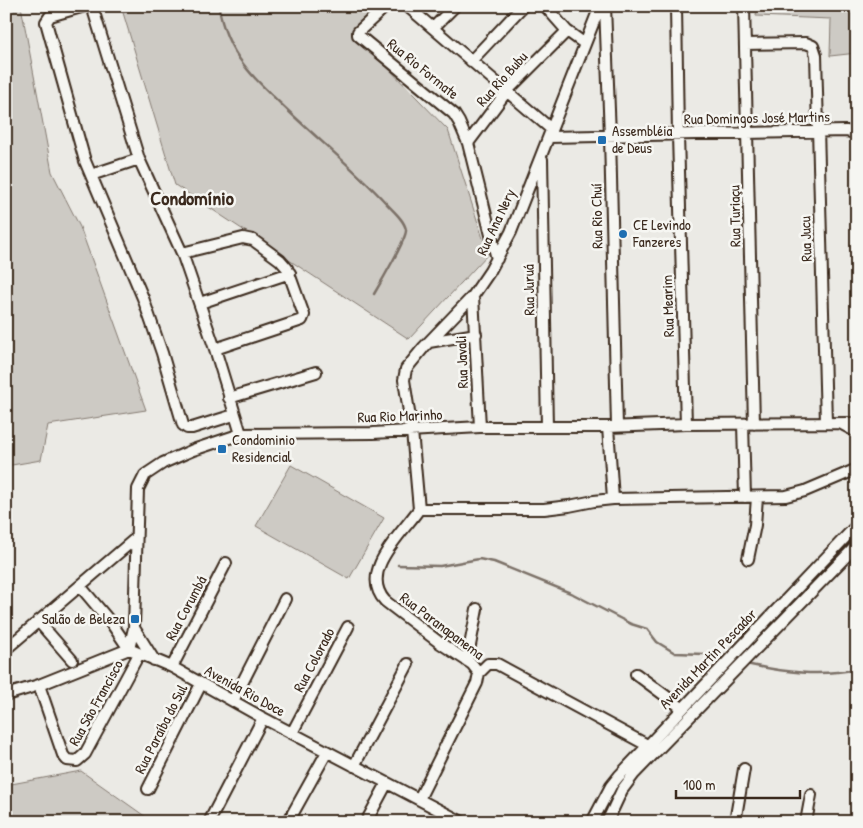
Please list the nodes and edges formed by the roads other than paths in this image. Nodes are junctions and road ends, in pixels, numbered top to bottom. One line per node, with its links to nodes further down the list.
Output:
1 (85, 6): 28 (street)
2 (92, 6): 27 (street)
3 (386, 6): 25 (street, Rua Rio Formate)
4 (407, 6): 12 (street)
5 (455, 6): 12 (street)
6 (523, 6): 16 (street)
7 (545, 6): 13 (street)
8 (600, 6): 14 (street, Rua Ana Nery)
9 (605, 6): 24 (street, Rua Rio Chuí)
10 (676, 6): 23 (street, Rua Mearim)
11 (744, 6): 15 (street, Rua Turiaçu)
12 (432, 28): 16 (street)
13 (568, 31): 14 (street); 17 (street, Rua Rio Bubu)
14 (585, 44): 20 (street, Rua Ana Nery)
15 (745, 44): 21 (street, Rua Jucu); 22 (street, Rua Turiaçu)
16 (471, 61): 17 (street)
17 (507, 91): 20 (street); 25 (street, Rua Rio Bubu)
18 (857, 129): 19 (street, Rua Domingos José Martins)
19 (851, 132): 21 (street, Rua Domingos José Martins)
20 (550, 133): 24 (street, Rua Domingos José Martins); 26 (street, Rua Ana Nery)
21 (818, 133): 22 (street, Rua Domingos José Martins); 40 (street, Rua Jucu)
22 (748, 134): 23 (street, Rua Domingos José Martins); 44 (street, Rua Turiaçu)
23 (678, 135): 24 (street, Rua Domingos José Martins); 42 (street, Rua Mearim)
24 (610, 136): 48 (street, Rua Rio Chuí)
25 (468, 148): 30 (street)
26 (542, 154): 30 (street, Rua Ana Nery); 47 (street, Rua Juruá)
27 (139, 159): 28 (street); 29 (street)
28 (91, 175): 39 (street)
29 (182, 253): 31 (street); 33 (street)
30 (496, 259): 32 (street, Rua Ana Nery)
31 (290, 273): 33 (street); 36 (street)
32 (473, 296): 34 (street, Rua Javali); 35 (street, Rua Ana Nery)
33 (200, 303): 36 (street)
34 (476, 334): 35 (street); 46 (street, Rua Javali)
35 (429, 342): 49 (street, Rua Ana Nery)
36 (215, 349): 38 (street)
37 (316, 372): 38 (street)
38 (229, 398): 39 (street)
39 (234, 415): 51 (street)
40 (826, 422): 44 (street, Rua Rio Marinho); 45 (street, Rua Rio Marinho)
41 (857, 423): 45 (street, Rua Rio Marinho)
42 (686, 424): 43 (street, Rua Rio Marinho); 48 (street, Rua Rio Marinho)
43 (743, 424): 44 (street, Rua Rio Marinho); 53 (street)
44 (754, 424)
45 (841, 424): 50 (street, Rua Rio Marinho)
46 (480, 427): 47 (street, Rua Rio Marinho); 49 (street, Rua Rio Marinho)
47 (547, 427): 48 (street, Rua Rio Marinho)
48 (613, 427): 55 (street, Rua Rio Chuí)
49 (412, 432): 51 (street, Rua Rio Marinho); 56 (street, Rua Ana Nery)
50 (857, 432)
51 (241, 434): 58 (street, Rua Rio Marinho)
52 (855, 473): 54 (street)
53 (745, 497): 54 (street); 55 (street)
54 (757, 497): 60 (street)
55 (613, 499): 56 (street)
56 (419, 509): 73 (street, Rua Paranapanema)
57 (857, 525): 82 (street, Avenida Martin Pescador)
58 (136, 538): 62 (street); 67 (street, Rua Rio Marinho)
59 (857, 545): 99 (street, Avenida Martin Pescador)
60 (748, 559)
61 (226, 563): 75 (street, Rua Corumbá)
62 (80, 586): 65 (street); 68 (street)
63 (285, 599): 81 (street)
64 (477, 609): 73 (street)
65 (38, 621): 69 (street); 71 (street)
66 (348, 627): 84 (street, Rua Colorado)
67 (134, 628): 68 (street, Rua Rio Marinho); 72 (street)
68 (129, 649): 70 (street, Avenida Rio Doce); 78 (street)
69 (6, 650)
70 (139, 654): 72 (street, Avenida Rio Doce); 78 (street, Rua São Francisco)
71 (72, 660)
72 (154, 660): 75 (street, Avenida Rio Doce)
73 (467, 661): 76 (street, Rua Paranapanema)
74 (408, 664): 87 (street)
75 (172, 668): 79 (street, Avenida Rio Doce)
76 (479, 673): 85 (street); 92 (street, Rua Paranapanema)
77 (636, 674): 82 (street)
78 (39, 684): 80 (street)
79 (201, 684): 81 (street, Avenida Rio Doce); 90 (street, Rua Paraíba do Sul)
80 (6, 695)
81 (233, 701): 83 (street, Avenida Rio Doce)
82 (682, 708): 85 (street, Avenida Martin Pescador)
83 (263, 718): 84 (street, Avenida Rio Doce); 94 (street)
84 (292, 734): 86 (street, Avenida Rio Doce)
85 (647, 746): 98 (street, Avenida Martin Pescador)
86 (327, 752): 87 (street, Avenida Rio Doce); 95 (street)
87 (354, 766): 89 (street, Avenida Rio Doce)
88 (744, 769): 100 (street)
89 (387, 782): 92 (street, Avenida Rio Doce); 96 (street)
90 (148, 788)
91 (811, 795): 101 (street)
92 (419, 799): 93 (street, Avenida Rio Doce)
93 (448, 818): 97 (street, Avenida Rio Doce)
94 (209, 822)
95 (288, 822)
96 (366, 822)
97 (462, 822)
98 (592, 822)
99 (606, 822)
100 (735, 822)
101 (806, 822)

